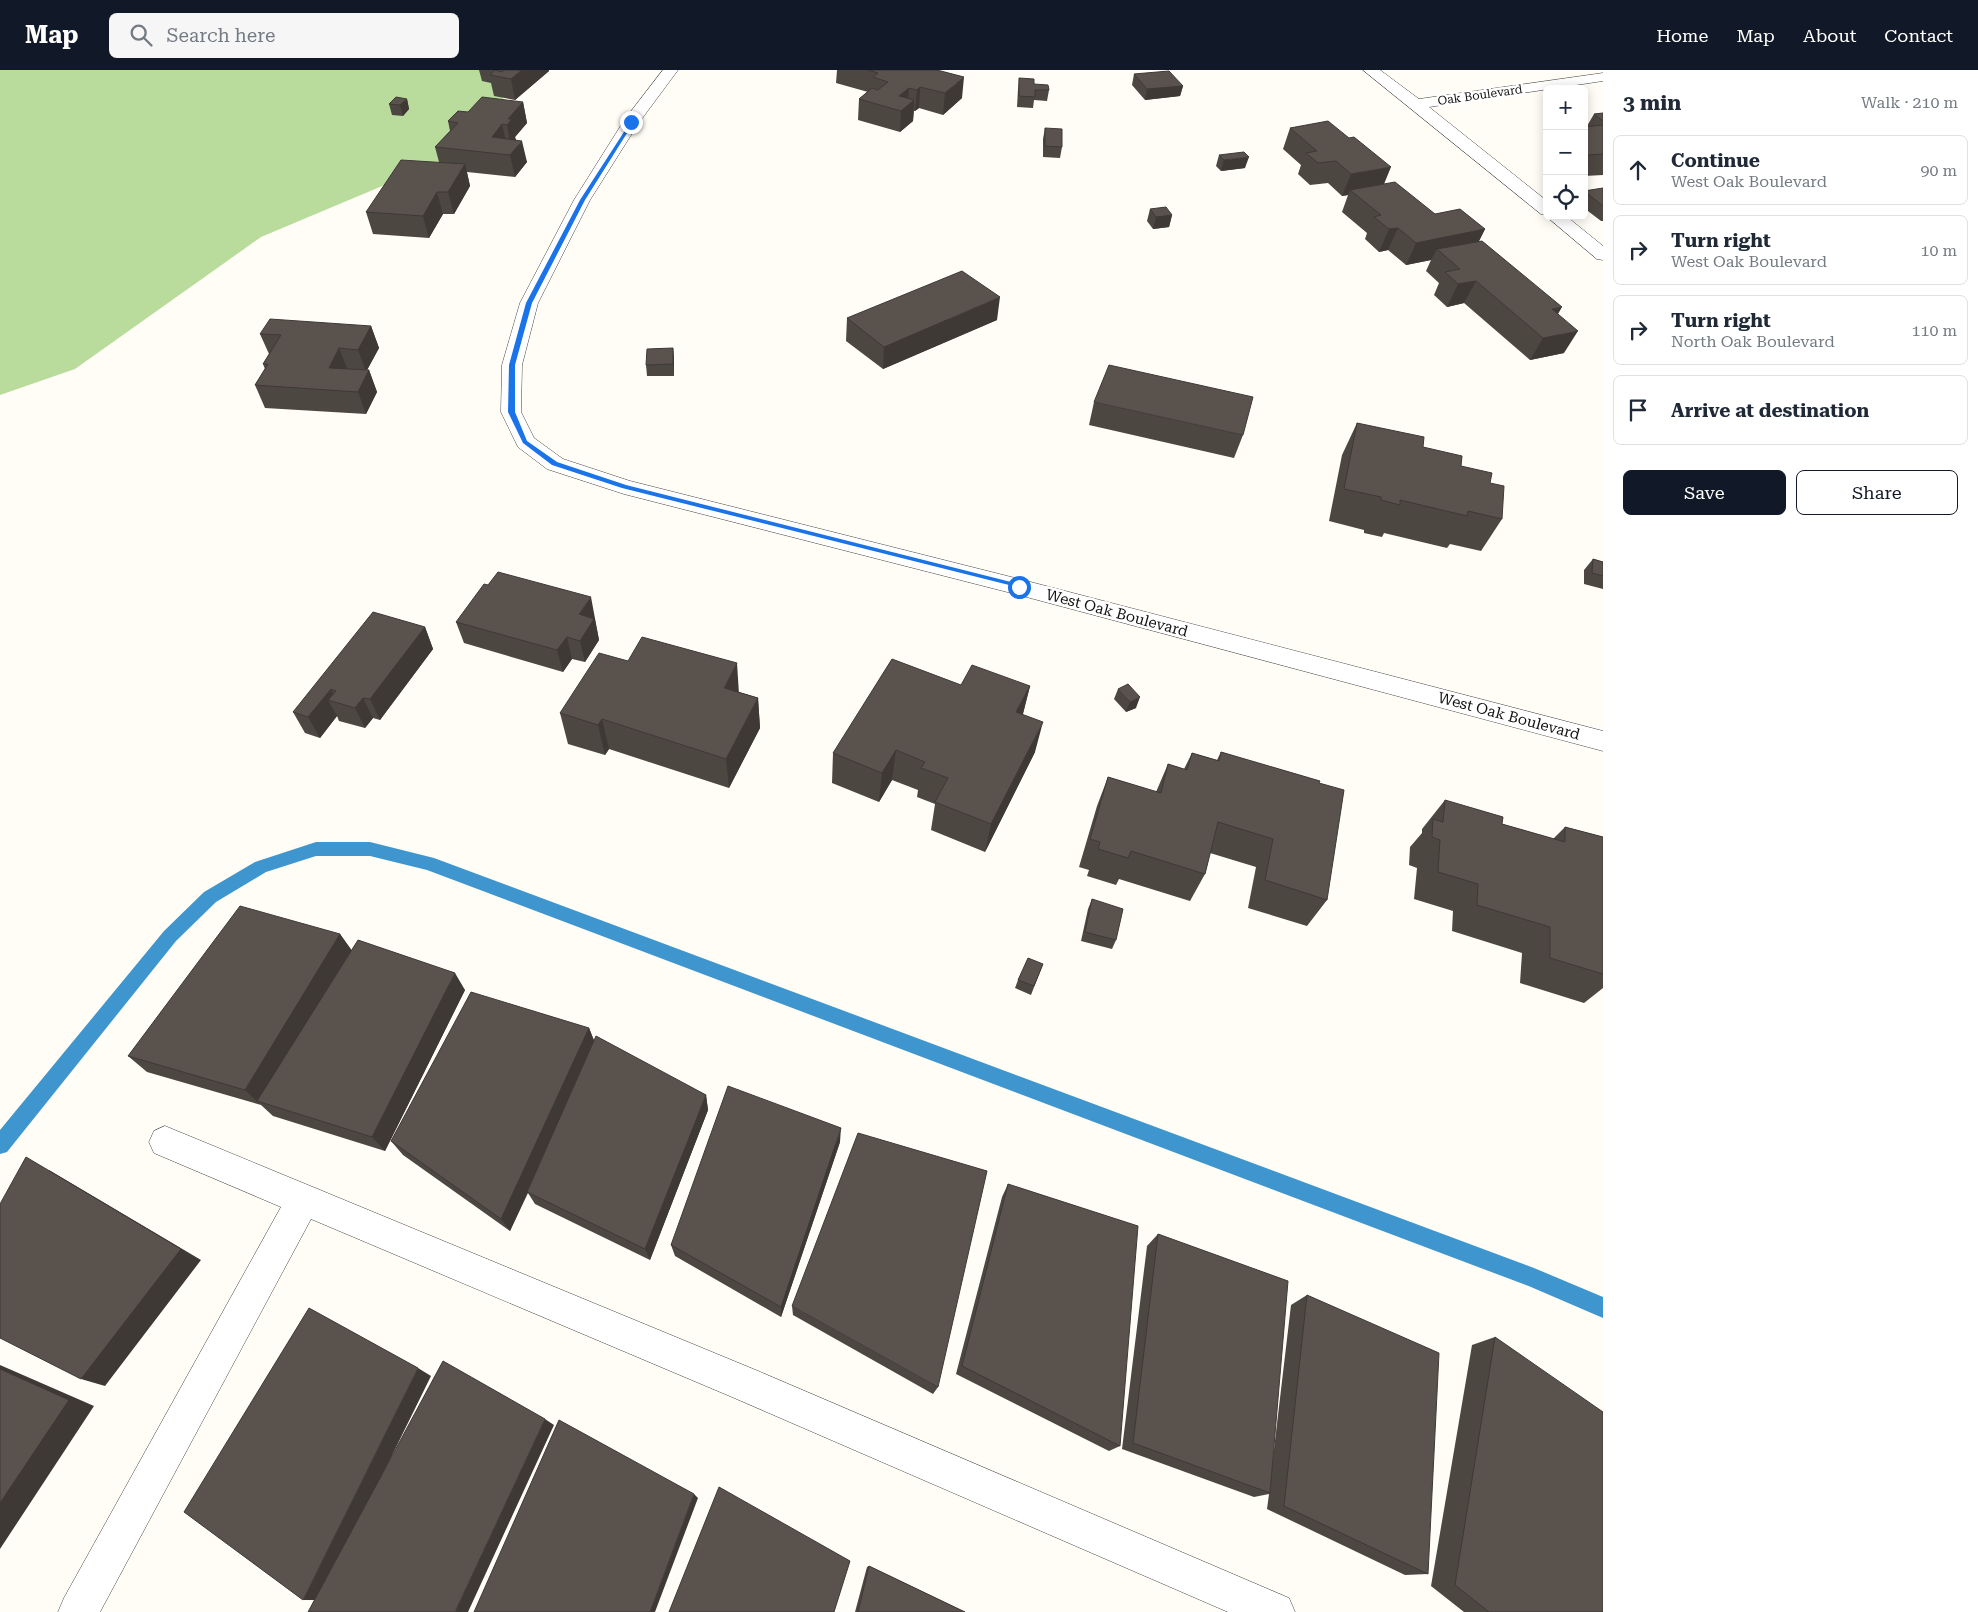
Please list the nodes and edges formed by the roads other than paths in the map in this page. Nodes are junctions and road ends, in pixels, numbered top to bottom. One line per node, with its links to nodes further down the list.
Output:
1 (671, 70): 8 (street, West Oak Boulevard)
2 (1370, 70): 4 (street)
3 (1603, 77): 4 (street, Oak Boulevard)
4 (1416, 104): 5 (street)
5 (1543, 207)
6 (1560, 220): 7 (street)
7 (1603, 255)
8 (1603, 740)
9 (165, 1142): 10 (street)
10 (303, 1200): 11 (street); 12 (street)
11 (78, 1612)
12 (1275, 1612)

